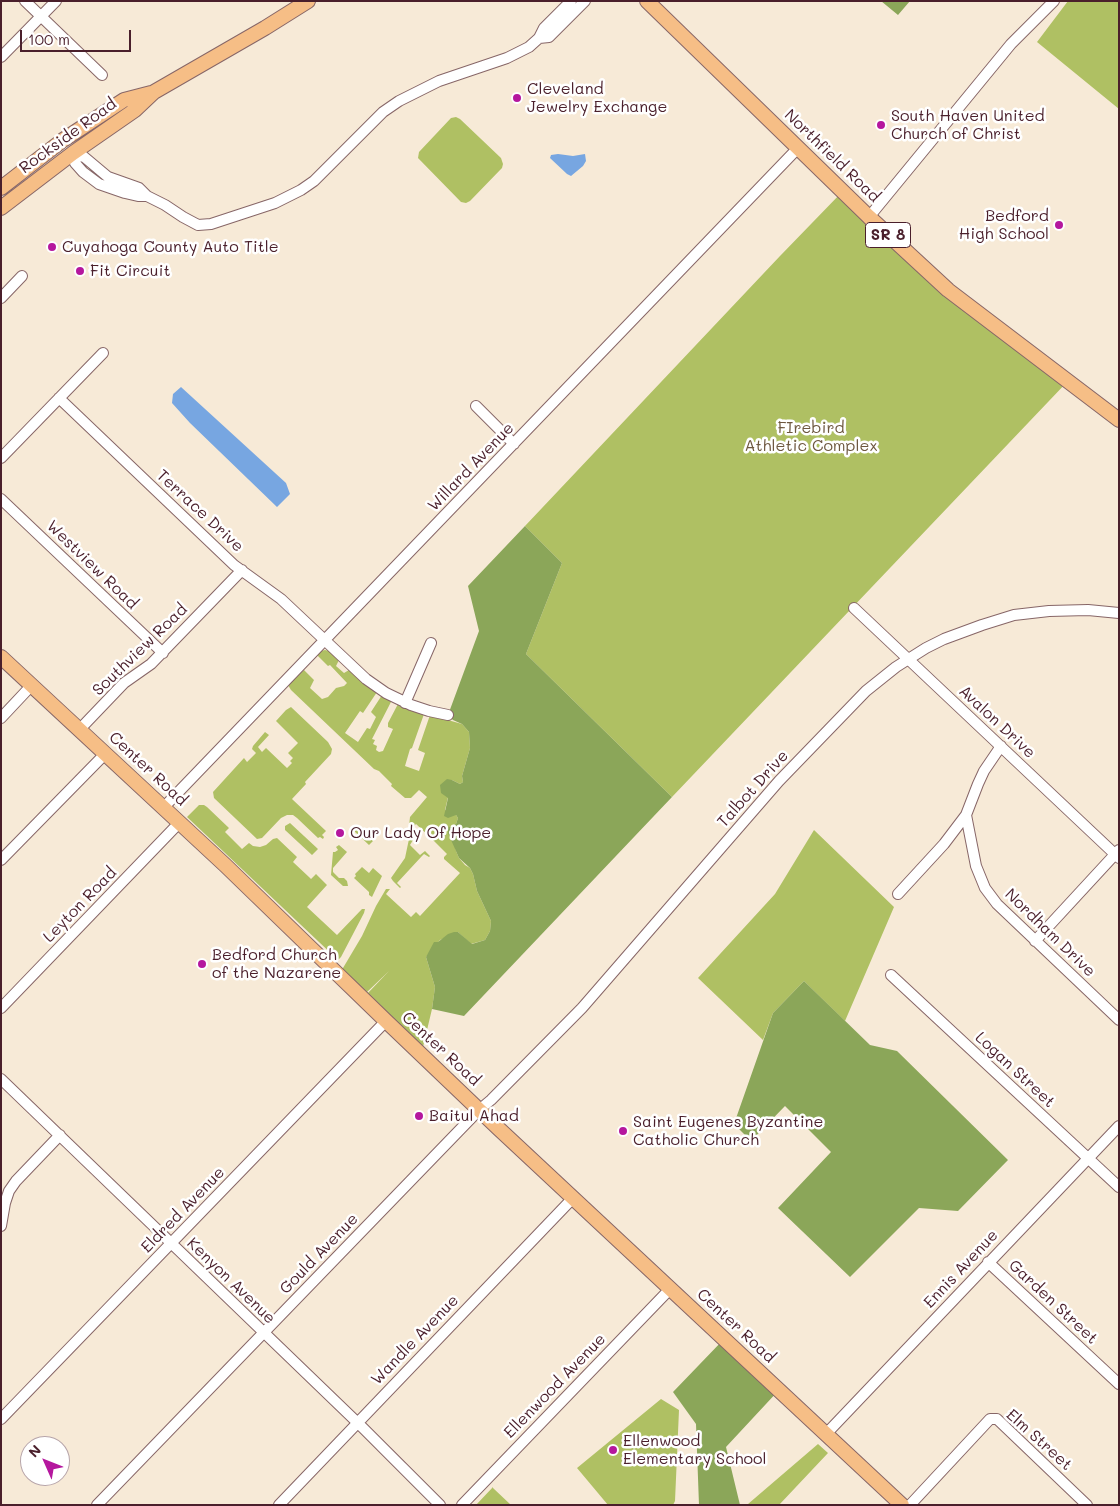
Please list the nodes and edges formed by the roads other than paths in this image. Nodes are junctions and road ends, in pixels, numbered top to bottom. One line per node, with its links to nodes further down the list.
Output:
1 (24, 1): 8 (street)
2 (56, 1): 8 (street)
3 (308, 1): 12 (main road, Rockside Road)
4 (571, 1): 9 (street)
5 (585, 1): 9 (street)
6 (647, 1): 14 (main road, Northfield Road / SR 8)
7 (1054, 1): 18 (street)
8 (41, 17): 10 (street); 11 (street)
9 (539, 38): 15 (street)
10 (1, 57)
11 (102, 75)
12 (154, 92): 13 (main road, Rockside Road); 15 (main road, Rockside Road)
13 (63, 140): 15 (street); 16 (main road, Rockside Road)
14 (798, 148): 18 (main road, Northfield Road / SR 8); 25 (street, Willard Avenue)
15 (74, 155): 17 (main road, Rockside Road)
16 (1, 188)
17 (1, 208)
18 (869, 217): 24 (main road, Northfield Road / SR 8)
19 (22, 276): 20 (street)
20 (1, 298)
21 (103, 353): 22 (street)
22 (59, 398): 26 (street); 28 (street, Terrace Drive)
23 (476, 406): 25 (street)
24 (1119, 420)
25 (514, 444): 31 (street, Willard Avenue)
26 (1, 458)
27 (1, 499): 33 (street, Westview Road)
28 (242, 570): 31 (street, Terrace Drive); 33 (street, Southview Road)
29 (854, 608): 35 (street, Avalon Drive)
30 (1119, 613): 35 (street, Talbot Drive)
31 (324, 641): 37 (street, Terrace Drive); 43 (street, Willard Avenue)
32 (431, 643): 37 (street)
33 (163, 653): 40 (street, Southview Road)
34 (1, 657): 36 (main road, Center Road)
35 (908, 659): 41 (street, Avalon Drive); 57 (street, Talbot Drive)
36 (32, 686): 39 (street); 40 (main road, Center Road)
37 (405, 703): 38 (street, Terrace Drive)
38 (448, 715)
39 (1, 718)
40 (80, 729): 42 (main road, Center Road)
41 (1001, 746): 44 (street); 48 (street, Avalon Drive)
42 (105, 754): 43 (main road, Center Road); 49 (street)
43 (164, 807): 45 (main road, Center Road)
44 (966, 815): 46 (street); 47 (street, Nordham Drive)
45 (180, 822): 53 (street, Leyton Road); 55 (main road, Center Road)
46 (949, 837): 47 (street); 50 (street)
47 (972, 844): 51 (street, Nordham Drive)
48 (1117, 854): 51 (street)
49 (1, 860)
50 (898, 894)
51 (1035, 942): 54 (street, Nordham Drive)
52 (891, 975): 60 (street, Logan Street)
53 (1, 1008)
54 (1119, 1020)
55 (386, 1022): 57 (main road, Center Road); 64 (street, Eldred Avenue)
56 (1, 1078): 59 (street, Kenyon Avenue)
57 (480, 1110): 62 (main road, Center Road); 67 (street, Gould Avenue)
58 (1119, 1126): 60 (street, Ennis Avenue)
59 (60, 1135): 63 (street); 64 (street, Kenyon Avenue)
60 (1088, 1158): 61 (street, Logan Street); 65 (street, Ennis Avenue)
61 (1119, 1188)
62 (573, 1198): 66 (main road, Center Road); 70 (street, Wandle Avenue)
63 (1, 1226)
64 (171, 1244): 67 (street, Kenyon Avenue); 69 (street, Eldred Avenue)
65 (988, 1262): 68 (street, Garden Street); 71 (street, Ennis Avenue)
66 (670, 1289): 71 (main road, Center Road); 75 (street, Ellenwood Avenue)
67 (263, 1332): 70 (street, Kenyon Avenue); 72 (street, Gould Avenue)
68 (1119, 1384)
69 (1, 1418)
70 (357, 1422): 73 (street, Wandle Avenue); 74 (street, Kenyon Avenue)
71 (826, 1434): 76 (main road, Center Road)
72 (97, 1505)
73 (279, 1505)
74 (440, 1505)
75 (462, 1505)
76 (902, 1505)
77 (910, 1505): 78 (street, Elm Street)
78 (1087, 1505)

